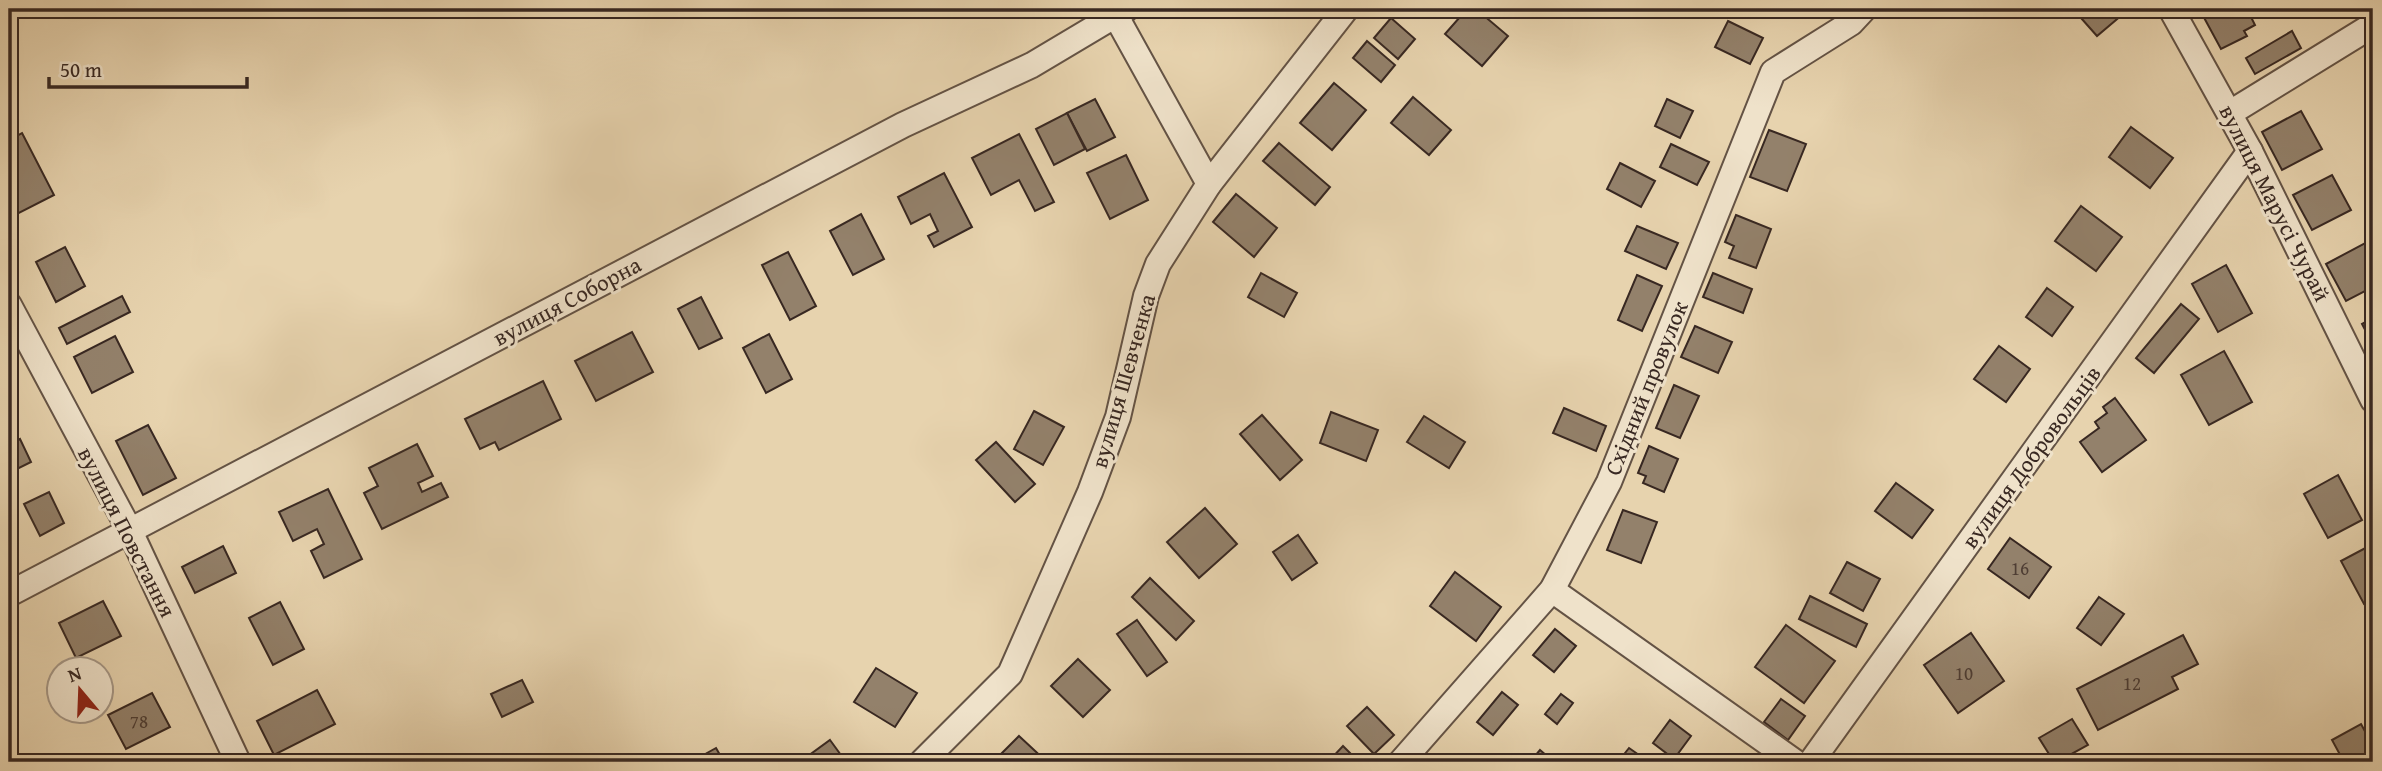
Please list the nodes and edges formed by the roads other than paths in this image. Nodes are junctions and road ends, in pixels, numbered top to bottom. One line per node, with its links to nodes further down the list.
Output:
1 (1346, 9): 8 (street, вулиця Шевченка)
2 (1864, 9): 12 (street, Східний провулок)
3 (2171, 9): 6 (street, вулиця Марусі Чурай)
4 (1118, 11): 8 (street); 11 (street, вулиця Соборна)
5 (2373, 25): 6 (street)
6 (2230, 113): 7 (street, вулиця Марусі Чурай)
7 (2250, 151): 10 (street, вулиця Марусі Чурай); 18 (street, вулиця Добровольців)
8 (1209, 184): 15 (street, вулиця Шевченка)
9 (9, 305): 11 (street, вулиця Повстання)
10 (2373, 400)
11 (129, 530): 13 (street, вулиця Соборна); 14 (street, вулиця Повстання)
12 (1552, 590): 16 (street, Східний провулок); 17 (street)
13 (9, 594)
14 (238, 762)
15 (922, 762)
16 (1401, 762)
17 (1796, 762)
18 (1811, 762)

